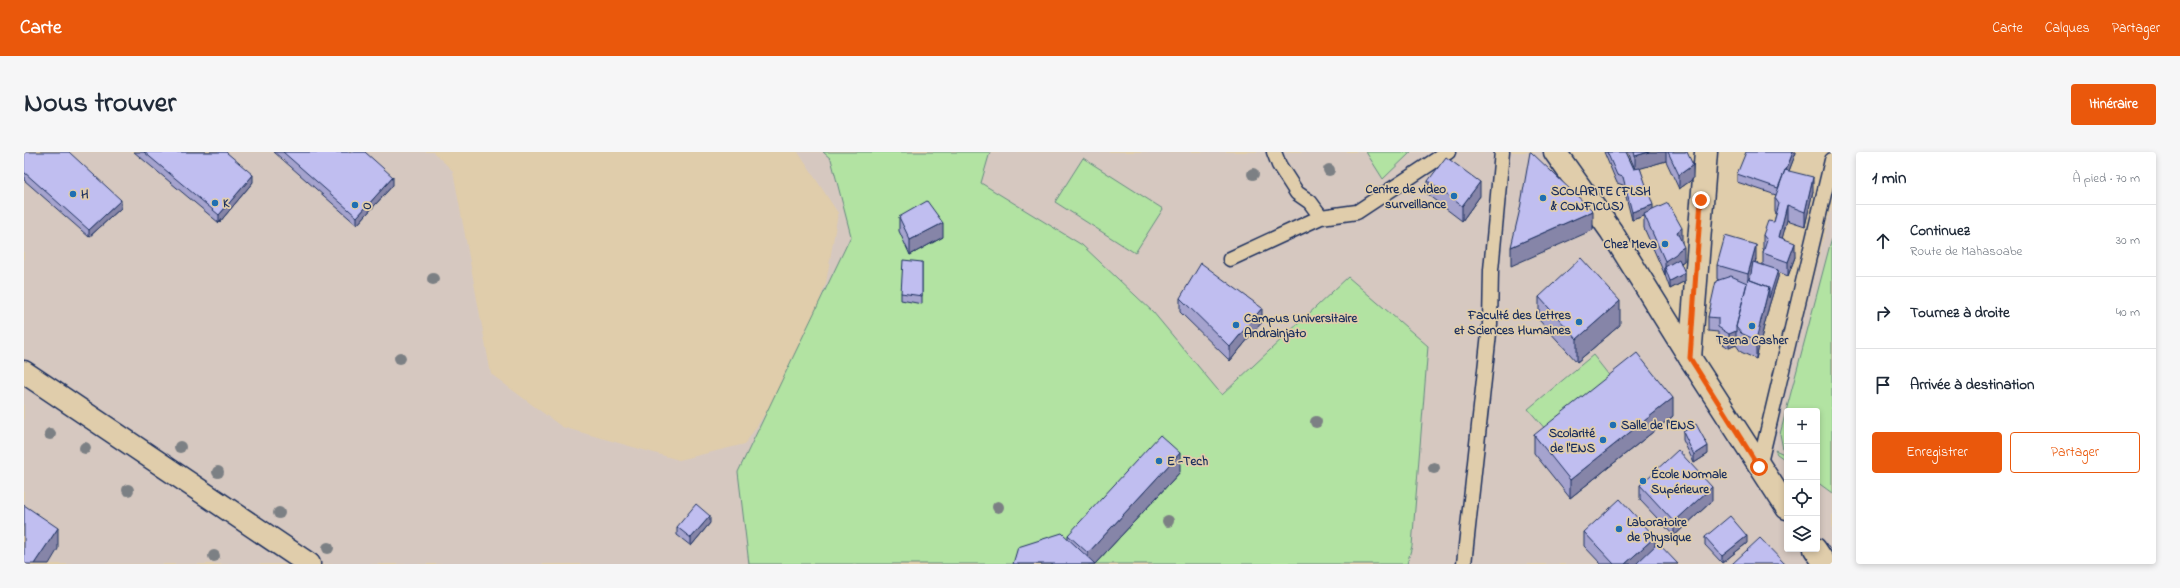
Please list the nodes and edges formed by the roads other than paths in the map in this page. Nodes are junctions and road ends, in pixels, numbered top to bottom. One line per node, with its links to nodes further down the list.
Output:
1 (1274, 152): 7 (lane)
2 (1448, 152): 7 (lane)
3 (1502, 152): 15 (lane)
4 (1555, 152): 9 (street)
5 (1706, 152): 9 (street)
6 (1832, 160): 11 (lane)
7 (1321, 217): 8 (lane)
8 (1230, 259)
9 (1690, 358): 11 (street)
10 (24, 372): 14 (street)
11 (1759, 467): 12 (street)
12 (1784, 504)
13 (1817, 552): 16 (street)
14 (309, 564)
15 (1464, 564)
16 (1825, 564)

